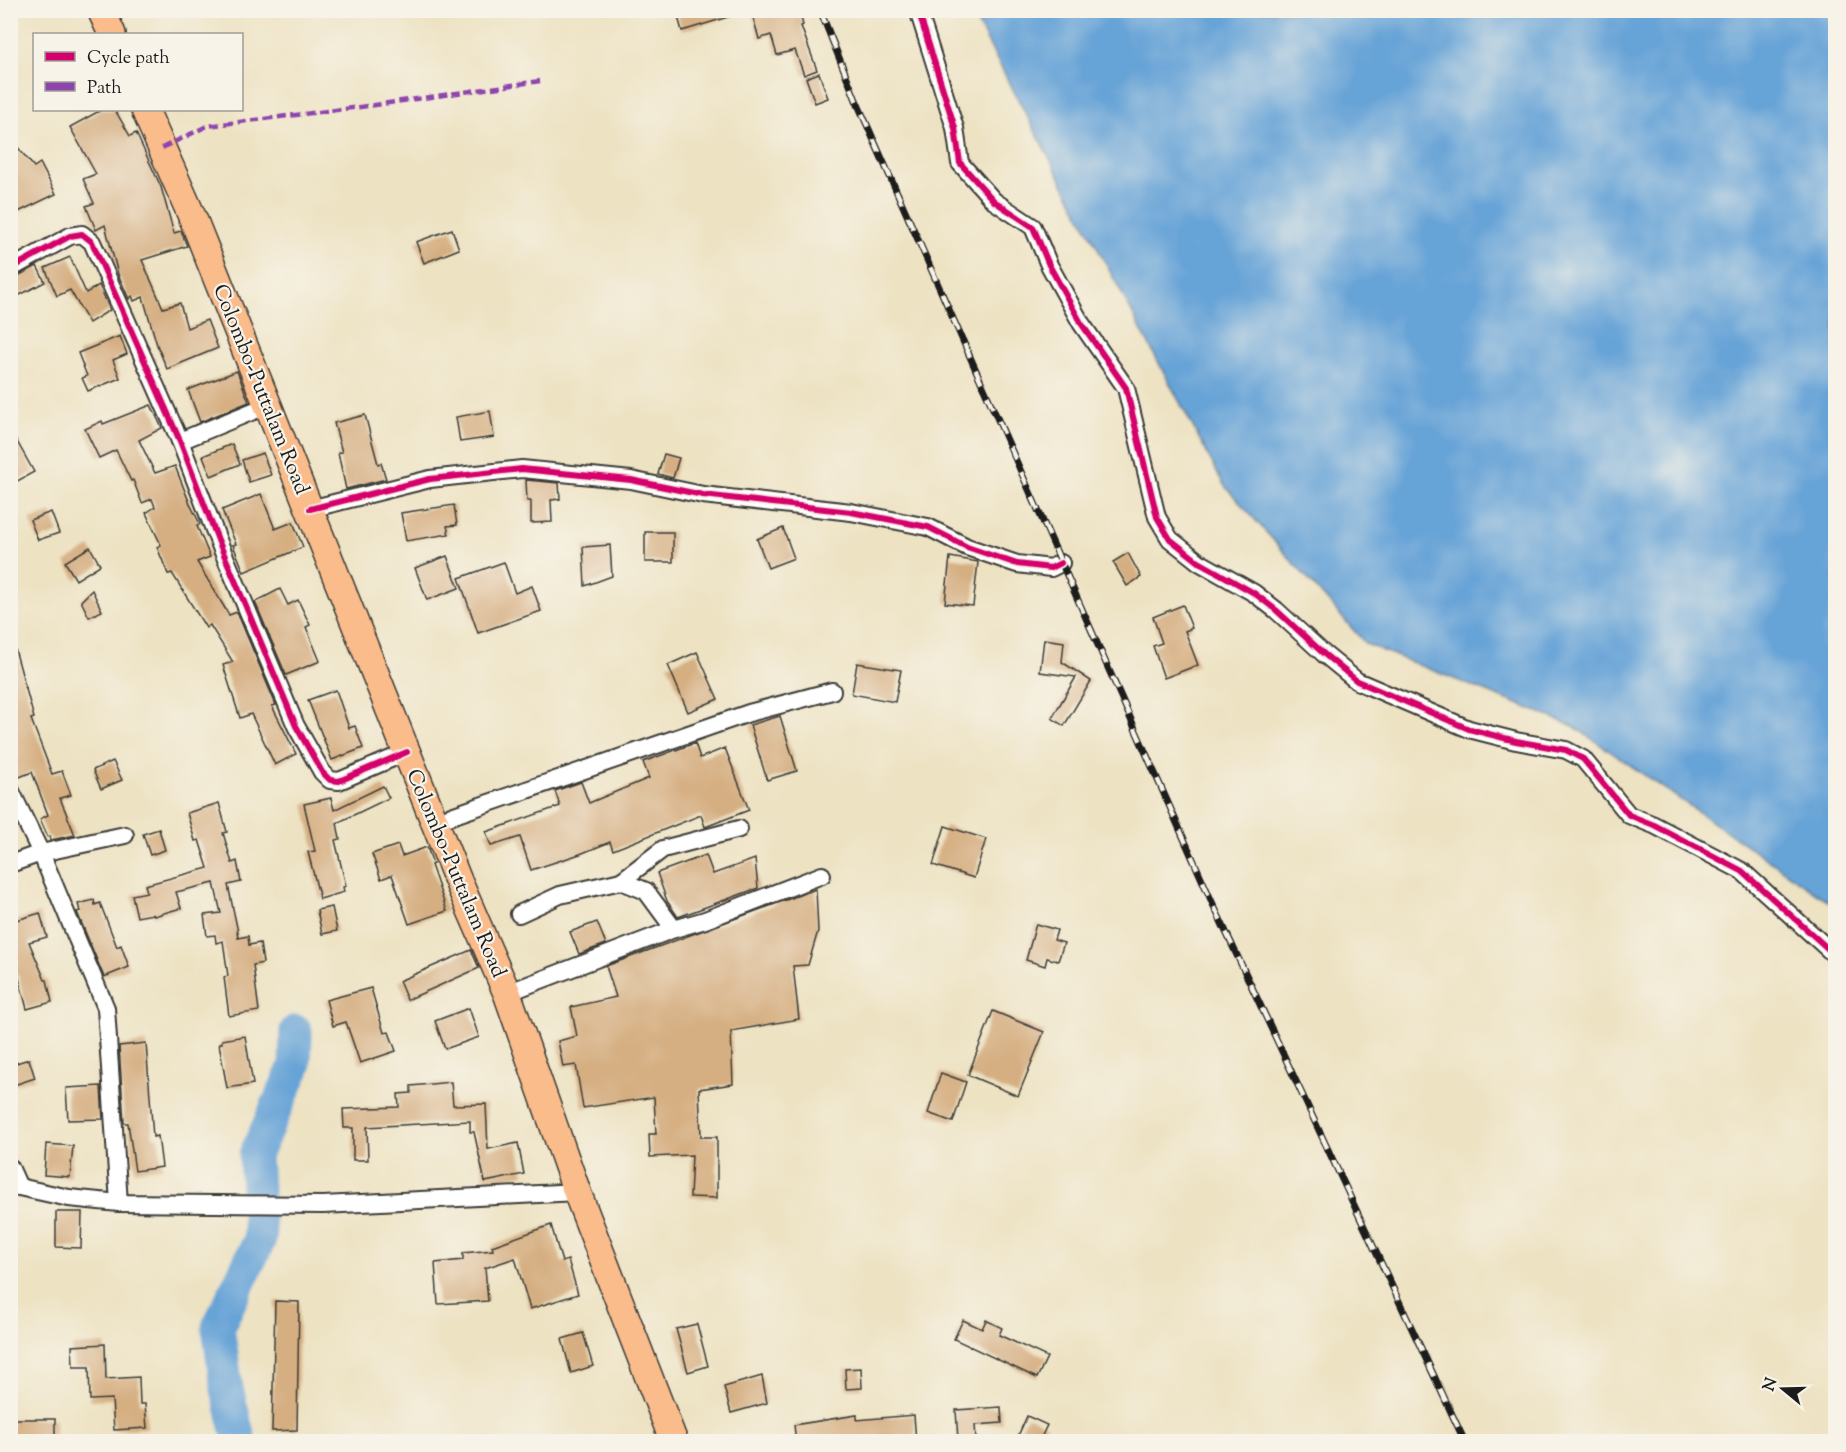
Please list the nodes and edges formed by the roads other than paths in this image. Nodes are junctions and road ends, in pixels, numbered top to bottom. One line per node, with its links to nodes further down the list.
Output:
1 (101, 10): 3 (highway)
2 (918, 10): 22 (street)
3 (112, 33)
4 (145, 111): 6 (highway, Colombo-Puttalam Road)
5 (10, 269): 7 (street)
6 (268, 405): 7 (street); 8 (highway, Colombo-Puttalam Road)
7 (180, 441): 11 (street)
8 (310, 509): 9 (street); 11 (highway, Colombo-Puttalam Road)
9 (1061, 563)
10 (832, 691): 13 (street)
11 (407, 752): 13 (highway, Colombo-Puttalam Road)
12 (10, 789): 16 (street)
13 (434, 822): 23 (highway, Colombo-Puttalam Road)
14 (739, 829): 19 (street)
15 (125, 835): 16 (street)
16 (41, 853): 17 (street); 27 (street)
17 (10, 864)
18 (822, 875): 21 (street)
19 (621, 881): 20 (street); 21 (street)
20 (519, 914)
21 (674, 929): 23 (street)
22 (1836, 956)
23 (507, 993): 26 (highway, Colombo-Puttalam Road)
24 (10, 1167): 25 (street)
25 (15, 1186): 27 (street)
26 (577, 1192): 27 (street); 28 (highway, Colombo-Puttalam Road)
27 (119, 1203)
28 (674, 1442)

